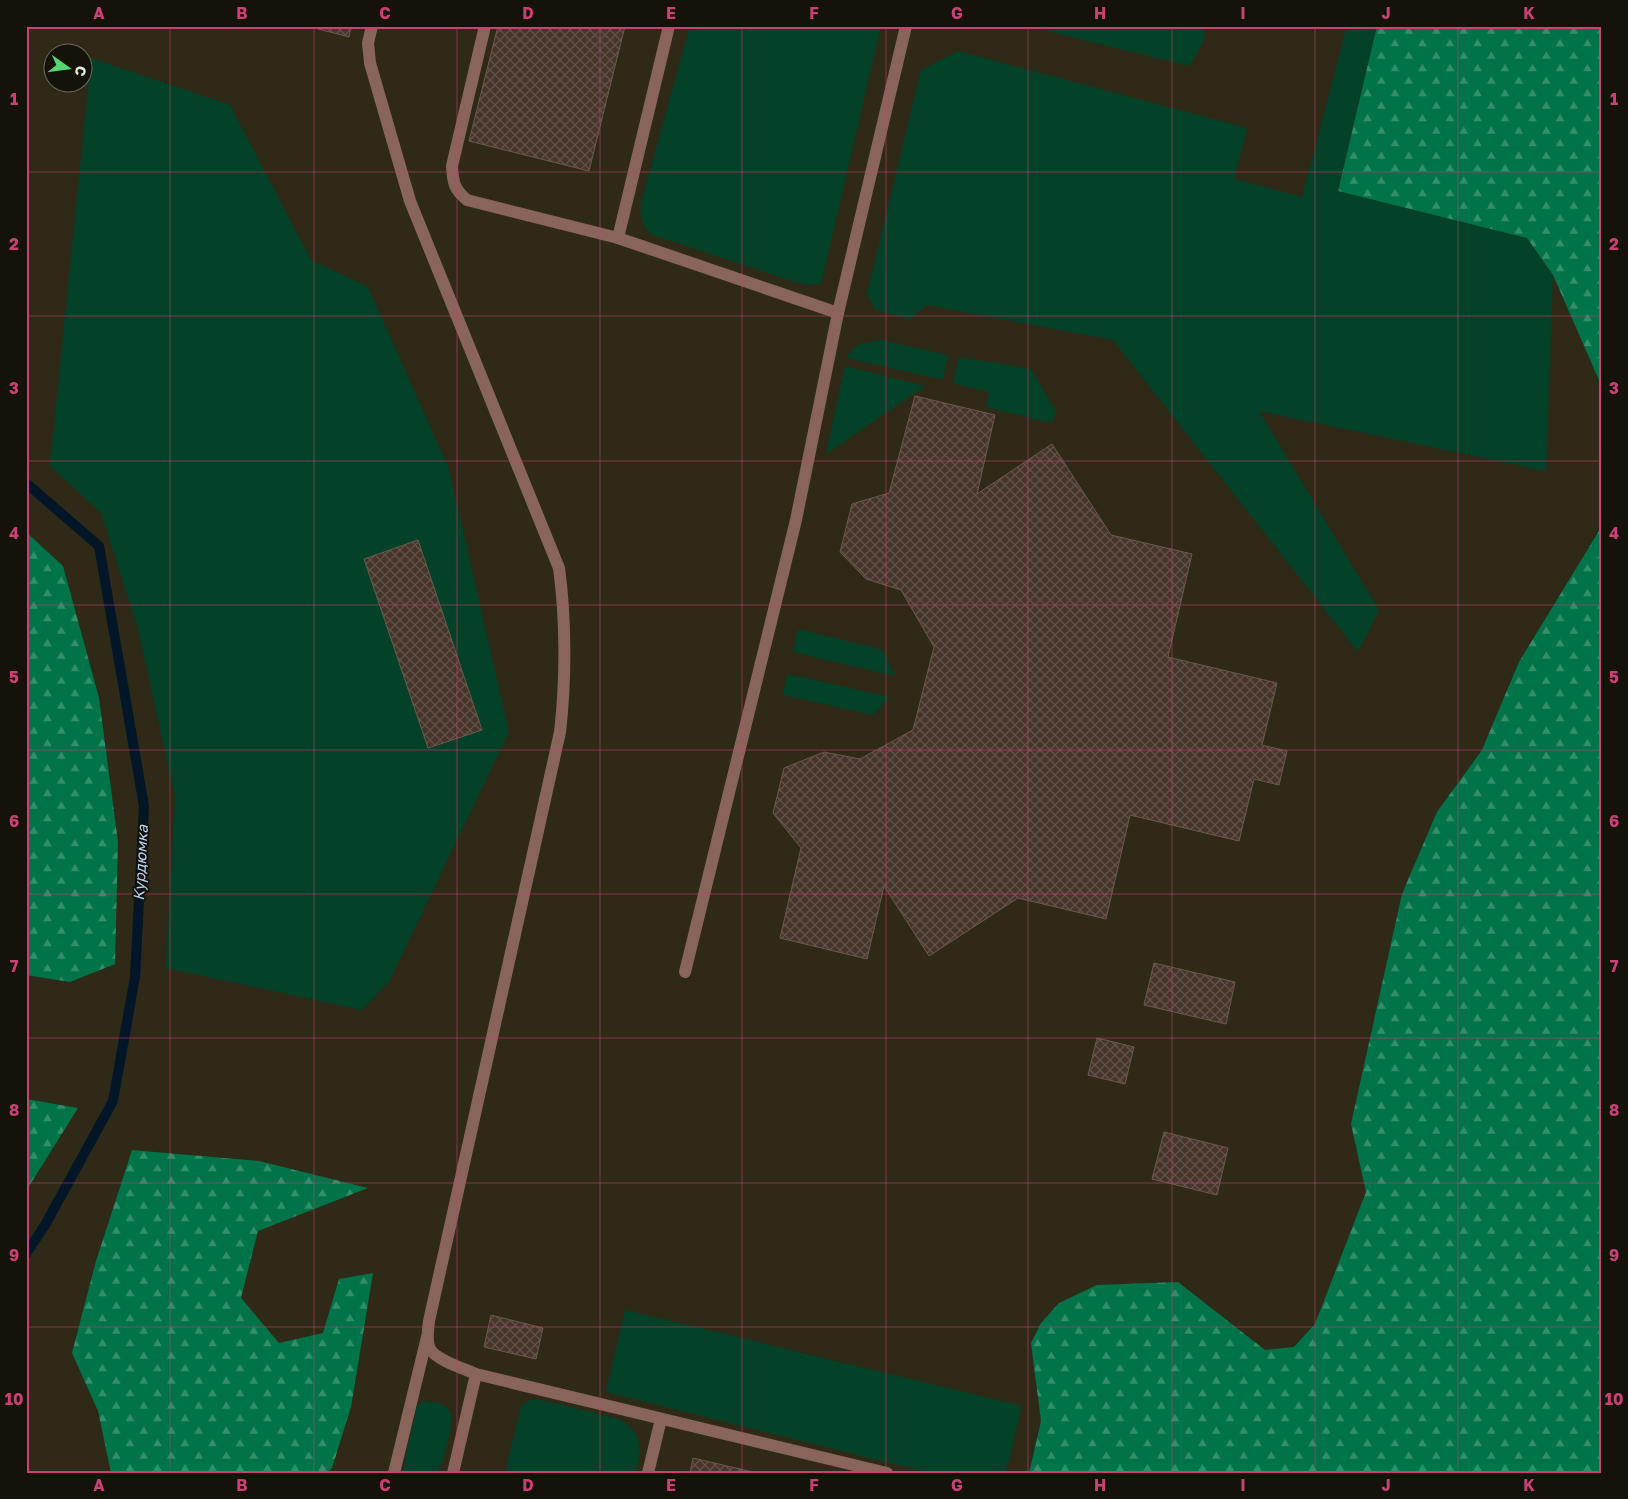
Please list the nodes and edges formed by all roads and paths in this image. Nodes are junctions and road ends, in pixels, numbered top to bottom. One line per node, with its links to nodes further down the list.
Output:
1 (372, 26): 8 (lane)
2 (485, 26): 5 (lane)
3 (669, 26): 5 (lane)
4 (906, 26): 6 (lane)
5 (618, 238): 6 (lane)
6 (838, 313): 7 (lane)
7 (685, 972)
8 (428, 1335): 9 (lane); 11 (lane)
9 (476, 1374): 10 (lane); 12 (lane)
10 (661, 1419): 13 (lane); 14 (lane)
11 (394, 1473)
12 (453, 1473)
13 (648, 1473)
14 (887, 1473)

